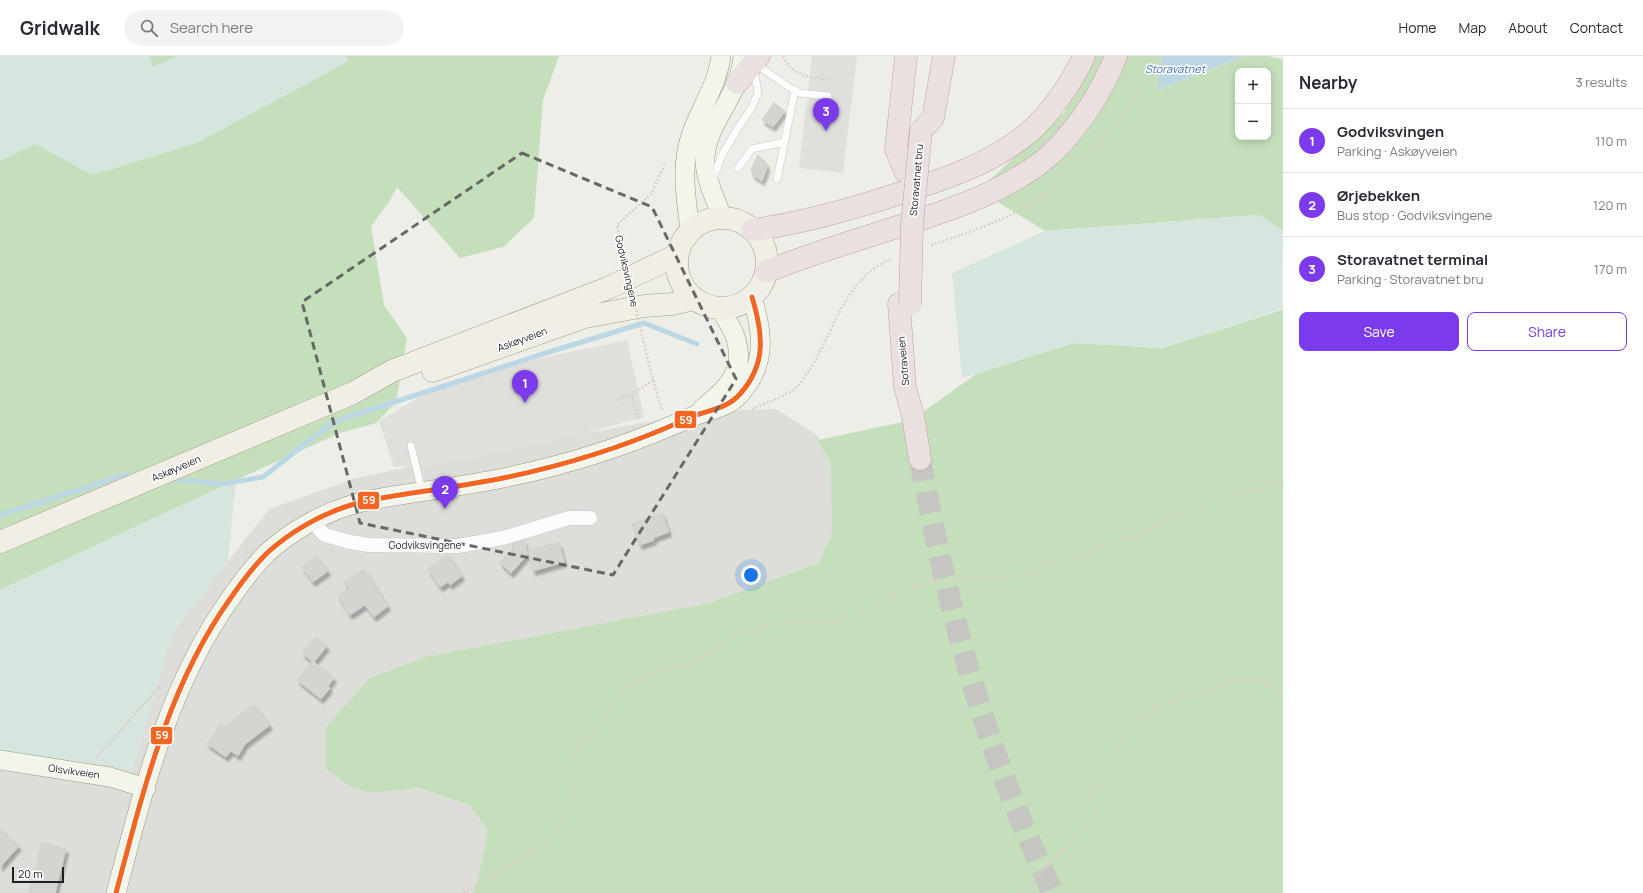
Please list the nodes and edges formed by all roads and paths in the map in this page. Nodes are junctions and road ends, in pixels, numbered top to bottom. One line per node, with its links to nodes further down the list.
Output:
1 (782, 56): 10 (path)
2 (906, 56): 17 (highway)
3 (919, 56): 17 (highway, Storavatnet bru)
4 (933, 56): 13 (highway, Storavatnet bru)
5 (944, 56): 13 (highway)
6 (1084, 56): 22 (highway)
7 (1116, 56): 27 (highway)
8 (752, 60): 9 (highway); 11 (lane); 19 (lane)
9 (726, 71): 19 (main road); 21 (main road)
10 (830, 80)
11 (795, 90): 12 (lane); 14 (lane)
12 (828, 96)
13 (921, 131): 30 (highway, Storavatnet bru, bridge)
14 (784, 142): 16 (lane); 18 (lane)
15 (669, 155): 32 (path, Godviksvingene, bridge)
16 (738, 168)
17 (905, 171): 30 (highway, Storavatnet bru)
18 (777, 179)
19 (710, 185): 20 (main road)
20 (722, 217): 21 (main road); 22 (main road)
21 (690, 230): 25 (main road)
22 (753, 230): 27 (main road)
23 (973, 231): 24 (path)
24 (931, 245)
25 (677, 255): 29 (main road); 33 (main road, Askøyveien)
26 (882, 263): 36 (path)
27 (766, 272): 28 (main road)
28 (752, 297): 31 (main road); 38 (main road)
29 (694, 299): 31 (main road); 33 (main road, Askøyveien)
30 (905, 305): 41 (highway, Sotraveien)
31 (721, 309): 38 (main road)
32 (653, 380): 34 (path); 37 (path, Godviksvingene)
33 (353, 394): 46 (main road, Askøyveien)
34 (632, 395): 35 (path); 39 (path)
35 (616, 401)
36 (751, 409)
37 (657, 416)
38 (692, 417): 43 (main road)
39 (645, 420)
40 (411, 446): 43 (lane)
41 (920, 460)
42 (1283, 482): 53 (path)
43 (422, 491): 45 (main road)
44 (590, 518): 45 (street, Godviksvingene)
45 (312, 522): 51 (main road)
46 (0, 542)
47 (164, 683): 50 (path)
48 (1283, 697): 54 (path)
49 (0, 760): 50 (main road, Olsvikveien)
50 (83, 773): 51 (main road, Olsvikveien)
51 (146, 788): 52 (main road)
52 (116, 893)
53 (464, 893)
54 (1022, 893)

